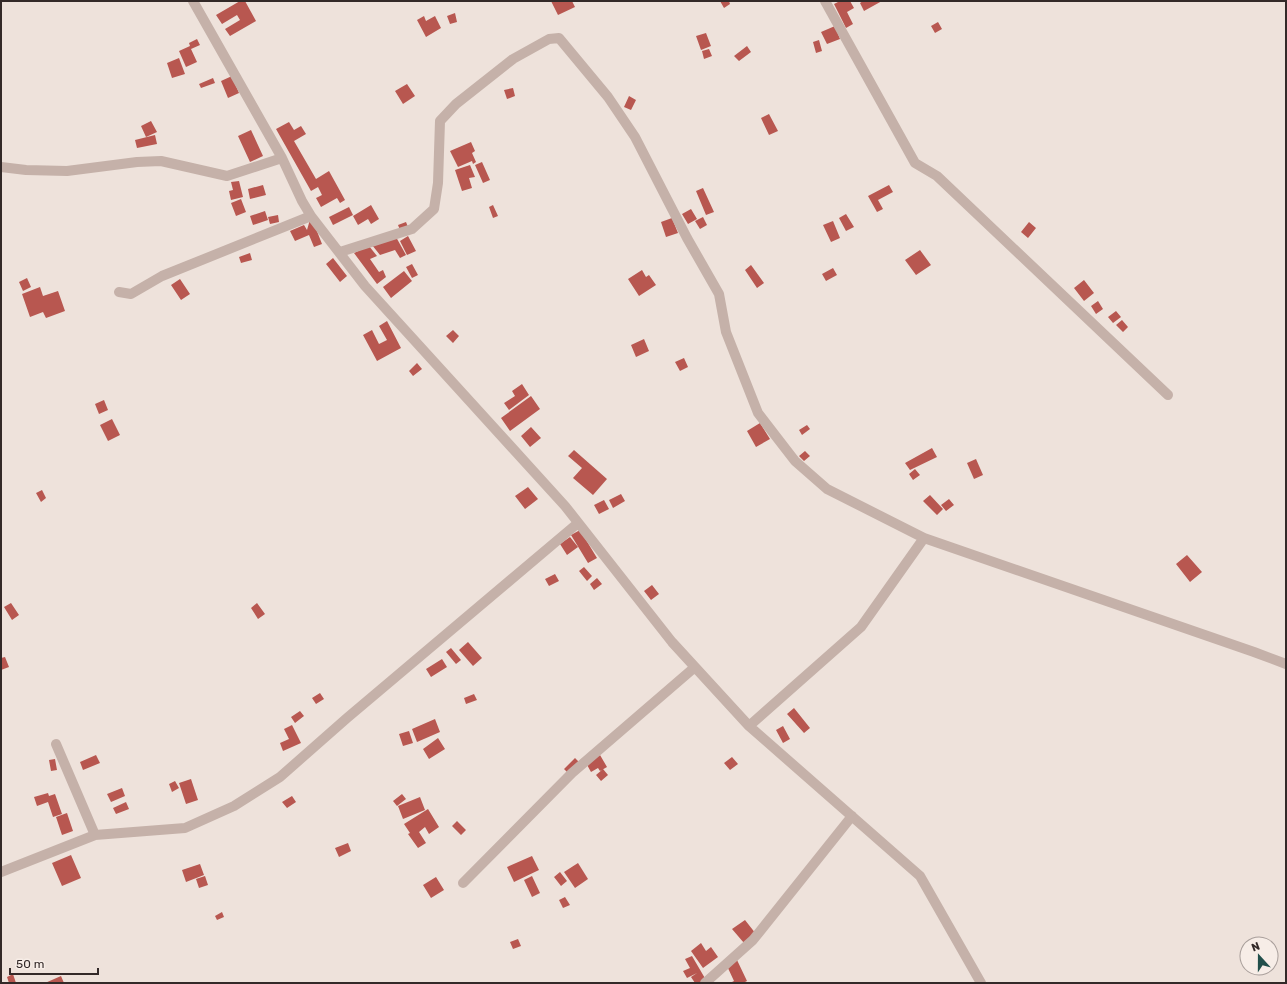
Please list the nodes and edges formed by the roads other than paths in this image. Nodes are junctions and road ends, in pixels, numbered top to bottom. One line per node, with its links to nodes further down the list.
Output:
1 (193, 1): 3 (street)
2 (825, 1): 8 (street)
3 (282, 158): 4 (street); 5 (street)
4 (1, 167)
5 (311, 216): 6 (street); 7 (street)
6 (340, 252): 9 (street); 10 (street)
7 (119, 292)
8 (1168, 395)
9 (578, 523): 12 (street); 16 (street)
10 (924, 538): 11 (street); 13 (street)
11 (1286, 664)
12 (695, 667): 13 (street); 18 (street)
13 (749, 726): 15 (street)
14 (56, 744): 16 (street)
15 (852, 816): 19 (street); 20 (street)
16 (95, 835): 17 (street)
17 (1, 872)
18 (463, 883)
19 (705, 983)
20 (981, 983)

